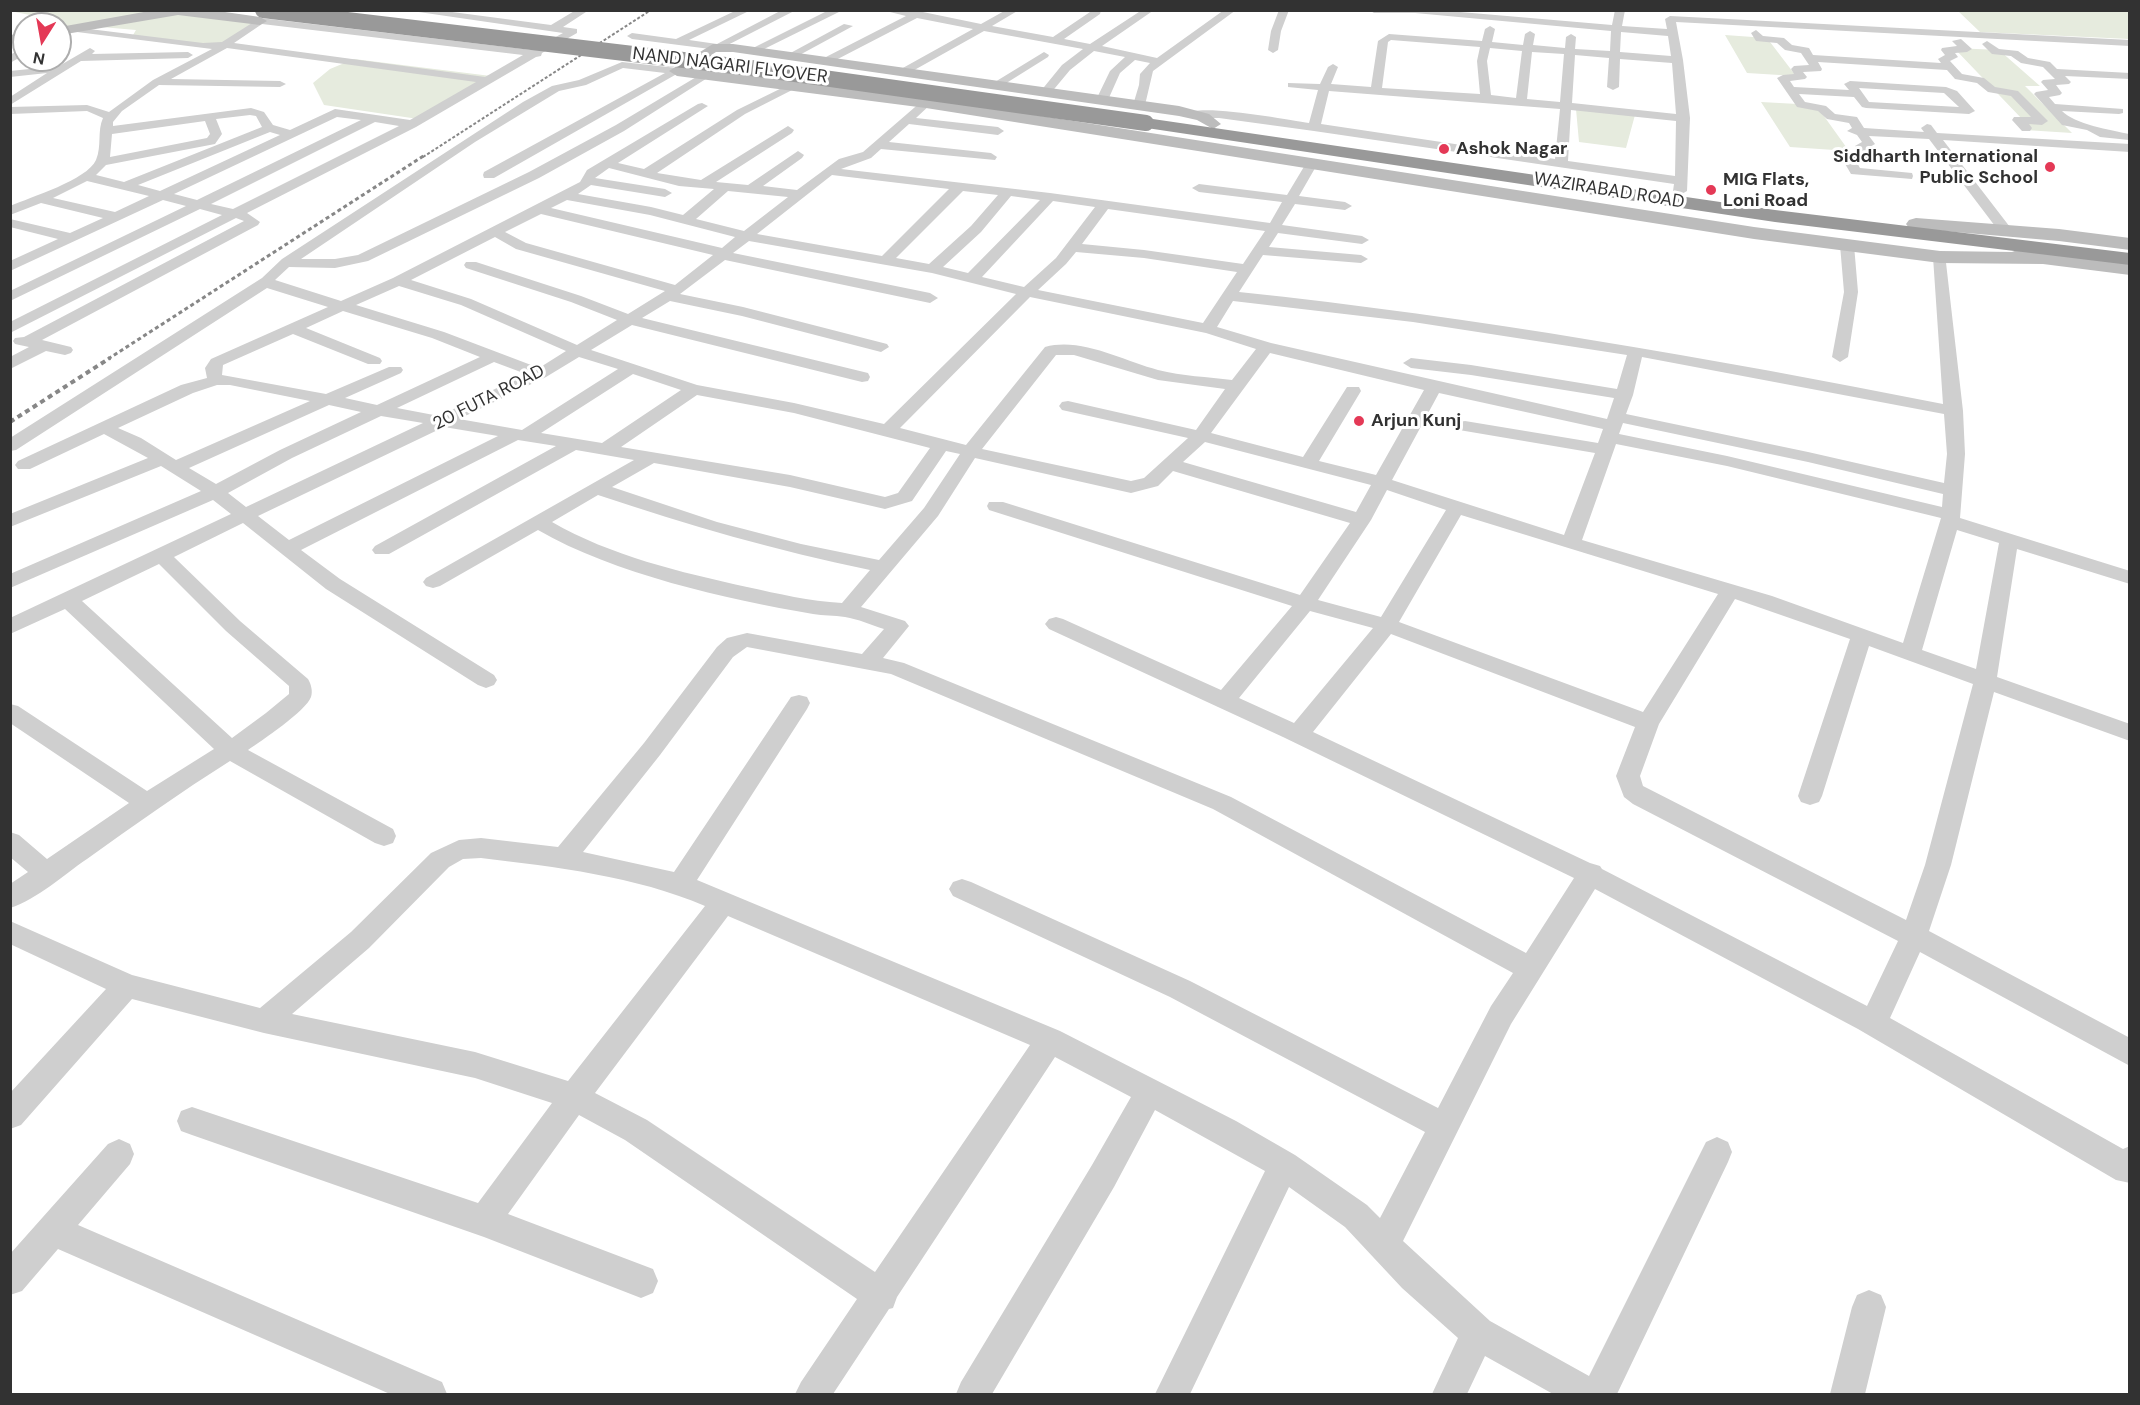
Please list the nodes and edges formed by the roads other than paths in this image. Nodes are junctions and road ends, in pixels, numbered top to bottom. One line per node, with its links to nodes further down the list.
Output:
1 (175, 10): 22 (street); 29 (street)
2 (325, 10): 134 (highway, NAND NAGARI FLYOVER)
3 (410, 10): 28 (street)
4 (584, 10): 28 (street)
5 (747, 10): 41 (street)
6 (790, 10): 48 (street)
7 (838, 10): 55 (street)
8 (887, 10): 23 (street)
9 (924, 10): 23 (street)
10 (1014, 10): 30 (street)
11 (1149, 10): 50 (street)
12 (1231, 10): 70 (street)
13 (1284, 10): 53 (street)
14 (1374, 10): 18 (street)
15 (1538, 10): 25 (street)
16 (1580, 10): 26 (street)
17 (1620, 10): 31 (street)
18 (1419, 11): 21 (street)
19 (1658, 11): 24 (street)
20 (1097, 12): 39 (street)
21 (1494, 14): 25 (street); 42 (street)
22 (262, 16): 34 (street); 47 (street); 134 (highway, NAND NAGARI FLYOVER, bridge)
23 (914, 16): 30 (street); 69 (street)
24 (1670, 20): 33 (street); 35 (street)
25 (1534, 22): 26 (street); 49 (street)
26 (1573, 24): 31 (street); 54 (street)
27 (848, 26): 63 (street)
28 (555, 27): 59 (street)
29 (76, 28): 32 (street); 37 (street)
30 (983, 28): 39 (street); 77 (street)
31 (1616, 28): 35 (street); 57 (street)
32 (72, 29)
33 (1850, 29): 40 (street); 71 (street)
34 (365, 33): 59 (street); 65 (street)
35 (1673, 33): 68 (street)
36 (632, 36): 41 (street)
37 (112, 39): 46 (street); 51 (street)
38 (1815, 39): 67 (street)
39 (1056, 40): 50 (street)
40 (2078, 40): 43 (street); 62 (street)
41 (677, 42): 48 (street)
42 (1487, 43): 49 (street); 97 (street); 104 (street)
43 (2130, 43)
44 (1907, 44): 73 (street)
45 (1987, 44): 80 (street)
46 (164, 45): 47 (street); 51 (street)
47 (225, 45): 60 (street); 65 (street)
48 (718, 47): 55 (street); 76 (street)
49 (1528, 47): 54 (street); 109 (street)
50 (1095, 48): 64 (street); 99 (street)
51 (93, 49): 58 (street)
52 (2066, 49): 62 (street)
53 (1273, 50)
54 (1569, 50): 57 (street); 114 (street)
55 (752, 51): 63 (street)
56 (2130, 52): 62 (street)
57 (1616, 53): 68 (street); 93 (street)
58 (75, 54): 60 (street); 66 (street)
59 (537, 54): 86 (street)
60 (207, 55): 74 (street)
61 (1044, 55): 89 (street)
62 (2097, 55): 83 (street)
63 (790, 56): 69 (street)
64 (1133, 56): 70 (street); 107 (street)
65 (322, 57): 86 (street)
66 (72, 58)
67 (1810, 58): 71 (street); 98 (street)
68 (1678, 60): 128 (street)
69 (826, 61): 77 (street)
70 (1158, 62): 113 (street)
71 (1876, 62): 73 (street); 96 (street)
72 (1333, 67): 95 (street)
73 (1950, 67): 115 (street)
74 (181, 68): 75 (street); 87 (street)
75 (213, 68)
76 (677, 71): 82 (street); 101 (street); 207 (street)
77 (905, 71): 89 (street)
78 (32, 72): 81 (street)
79 (60, 72): 84 (street)
80 (2055, 72): 83 (street); 118 (street)
81 (10, 74)
82 (707, 75): 91 (street); 108 (street)
83 (2128, 78)
84 (50, 79): 85 (street); 92 (street)
85 (10, 81)
86 (490, 81): 133 (street)
87 (157, 82): 88 (street); 102 (street)
88 (280, 84)
89 (996, 85): 99 (street)
90 (1292, 85): 95 (street)
91 (792, 86): 112 (street); 124 (street)
92 (35, 87): 94 (street); 111 (street)
93 (1613, 87)
94 (10, 88)
95 (1324, 88): 97 (street); 135 (street)
96 (1896, 88): 100 (street); 110 (street); 117 (street); 117 (street); 117 (street)
97 (1376, 90): 104 (street)
98 (1790, 90): 100 (street); 142 (street)
99 (1046, 92): 107 (street)
100 (1856, 94): 117 (street)
101 (629, 95): 108 (street); 159 (street)
102 (136, 97): 103 (street); 125 (street)
103 (158, 97)
104 (1486, 98): 109 (street)
105 (2107, 98): 123 (street)
106 (90, 100): 111 (street)
107 (1102, 100): 113 (street)
108 (665, 101): 116 (street); 203 (street)
109 (1521, 101): 114 (street)
110 (1960, 101): 115 (street); 117 (street)
111 (11, 102)
112 (926, 103): 130 (street, 20 FUTA ROAD); 134 (street)
113 (1139, 105): 132 (street)
114 (1565, 105): 128 (street); 156 (street)
115 (2026, 105): 137 (street)
116 (712, 107): 124 (street); 155 (street)
117 (1911, 107): 145 (street)
118 (2051, 107): 123 (street); 143 (street)
119 (142, 109): 125 (street)
120 (165, 109): 122 (street)
121 (10, 111): 125 (street)
122 (251, 111): 126 (street); 136 (street)
123 (2119, 111): 129 (street)
124 (741, 112): 158 (street)
125 (114, 113): 140 (street)
126 (209, 115): 131 (street); 150 (street)
127 (375, 118): 133 (street); 144 (street); 179 (street)
128 (1684, 118): 166 (street)
129 (2130, 119)
130 (906, 120): 141 (street); 148 (street, 20 FUTA ROAD)
131 (160, 123): 140 (street); 150 (street)
132 (1200, 123): 134 (highway); 134 (highway, NAND NAGARI FLYOVER); 135 (street); 152 (highway, WAZIRABAD ROAD); 166 (highway, WAZIRABAD ROAD)
133 (412, 124): 184 (street)
134 (1152, 126): 152 (street)
135 (1314, 127): 156 (street)
136 (269, 128): 144 (street); 164 (street)
137 (2026, 128): 143 (street); 147 (street)
138 (788, 130): 163 (street)
139 (1847, 130): 142 (street)
140 (106, 131): 154 (street)
141 (998, 131)
142 (1861, 131): 145 (street); 161 (street)
143 (2100, 133): 146 (street)
144 (291, 134): 173 (street)
145 (1933, 136): 147 (street); 190 (street)
146 (2130, 138)
147 (2015, 141): 149 (street)
148 (879, 144): 153 (street); 157 (street, 20 FUTA ROAD)
149 (2130, 148)
150 (165, 151): 154 (street)
151 (798, 155): 169 (street)
152 (1316, 155): 177 (street); 181 (highway, WAZIRABAD ROAD); 188 (street)
153 (991, 157)
154 (101, 162): 160 (street)
155 (608, 164): 158 (street); 162 (street)
156 (1561, 164): 166 (street)
157 (829, 171): 165 (street); 172 (street, 20 FUTA ROAD)
158 (646, 174): 163 (street)
159 (489, 175)
160 (85, 176): 164 (street); 176 (street)
161 (1907, 176)
162 (589, 181): 171 (street); 174 (street)
163 (702, 185): 167 (street)
164 (125, 186): 173 (street)
165 (960, 186): 170 (street); 204 (street)
166 (1680, 186): 194 (highway, WAZIRABAD ROAD)
167 (725, 187): 169 (street); 186 (street)
168 (1199, 188): 177 (street)
169 (749, 190): 172 (street)
170 (1008, 192): 175 (street); 210 (street)
171 (669, 194)
172 (802, 194): 192 (street, 20 FUTA ROAD)
173 (161, 196): 179 (street); 185 (street)
174 (565, 196): 182 (street); 186 (street)
175 (1050, 197): 178 (street); 214 (street)
176 (39, 198): 183 (street); 185 (street)
177 (1290, 201): 180 (street); 189 (street)
178 (1104, 205): 189 (street); 198 (street)
179 (196, 206): 184 (street); 219 (street)
180 (1345, 206)
181 (1715, 207): 188 (street); 194 (highway, WAZIRABAD ROAD)
182 (538, 209): 191 (street); 202 (street)
183 (10, 211)
184 (235, 215): 223 (street); 226 (street)
185 (117, 217): 193 (street)
186 (687, 219): 192 (street)
187 (10, 223): 193 (street)
188 (1715, 227): 197 (street)
189 (1273, 229): 195 (street); 200 (street)
190 (2006, 231): 194 (street, WAZIRABAD ROAD); 196 (street, WAZIRABAD ROAD)
191 (495, 232): 213 (street); 217 (street)
192 (746, 236): 202 (street, 20 FUTA ROAD); 204 (street)
193 (72, 238): 208 (street)
194 (1927, 238): 197 (street); 199 (highway); 199 (street); 251 (street)
195 (1362, 240)
196 (2130, 244)
197 (1847, 245): 234 (street)
198 (1072, 247): 211 (street); 216 (street)
199 (2036, 249): 201 (highway); 206 (highway); 212 (street)
200 (1259, 250): 205 (street); 211 (street)
201 (2130, 252)
202 (724, 254): 217 (street, 20 FUTA ROAD); 220 (street)
203 (363, 258): 207 (street); 213 (street)
204 (886, 260): 210 (street)
205 (1361, 260)
206 (2130, 260)
207 (288, 263): 215 (street)
208 (12, 265)
209 (471, 265): 222 (street)
210 (932, 269): 214 (street)
211 (1246, 269): 218 (street)
212 (2130, 269)
213 (391, 270): 221 (street); 231 (street)
214 (972, 278): 216 (street)
215 (267, 281): 221 (street); 261 (street)
216 (1026, 292): 225 (street); 255 (street)
217 (672, 293): 222 (street, 20 FUTA ROAD); 228 (street)
218 (1231, 296): 225 (street); 232 (street)
219 (10, 297)
220 (930, 298)
221 (343, 306): 224 (street); 233 (street)
222 (628, 319): 231 (street, 20 FUTA ROAD); 241 (street)
223 (10, 327)
224 (293, 328): 235 (street); 242 (street)
225 (1209, 329): 229 (street)
226 (18, 341): 227 (street)
227 (42, 347): 230 (street); 237 (street)
228 (881, 347)
229 (1266, 347): 243 (street); 244 (street)
230 (65, 350)
231 (578, 351): 239 (street); 240 (street, 20 FUTA ROAD)
232 (1636, 351): 247 (street); 251 (street)
233 (494, 356): 240 (street); 250 (street)
234 (1840, 357)
235 (374, 361)
236 (1411, 363): 247 (street)
237 (10, 364)
238 (394, 370): 248 (street)
239 (628, 370): 245 (street); 257 (street)
240 (540, 374): 252 (street, 20 FUTA ROAD)
241 (862, 377)
242 (216, 380): 248 (street); 254 (street)
243 (1236, 386): 258 (street); 263 (street)
244 (1434, 387): 256 (street); 269 (street)
245 (694, 389): 255 (street); 262 (street)
246 (1353, 391): 266 (street)
247 (1625, 395): 256 (street)
248 (323, 400): 250 (street); 265 (street)
249 (1068, 406): 258 (street)
250 (382, 411): 252 (street); 272 (street)
251 (1954, 411): 271 (street)
252 (445, 421): 257 (street); 275 (street, 20 FUTA ROAD)
253 (1465, 426): 256 (street)
254 (105, 428): 265 (street); 267 (street)
255 (888, 430): 260 (street)
256 (1611, 432): 271 (street); 276 (street); 281 (street)
257 (521, 435): 259 (street); 282 (street)
258 (1201, 436): 266 (street); 268 (street)
259 (575, 443): 262 (street); 283 (street)
260 (941, 445): 263 (street); 264 (street)
261 (10, 446)
262 (606, 449): 264 (street)
263 (971, 451): 268 (street); 285 (street)
264 (650, 458): 270 (street)
265 (169, 463): 272 (street); 278 (street)
266 (1308, 464): 269 (street)
267 (24, 465)
268 (1172, 465): 277 (street)
269 (1381, 482): 274 (street); 277 (street)
270 (595, 488): 279 (street); 285 (street)
271 (1953, 491): 276 (street)
272 (215, 492): 275 (street); 287 (street)
273 (996, 506): 291 (street)
274 (1456, 508): 281 (street); 294 (street)
275 (245, 516): 282 (street); 284 (street, 20 FUTA ROAD)
276 (1951, 518): 280 (street); 297 (street)
277 (1361, 520): 291 (street)
278 (10, 521)
279 (538, 522): 288 (street); 292 (street)
280 (2008, 539): 286 (street); 300 (street)
281 (1571, 543): 289 (street)
282 (287, 549): 299 (street)
283 (382, 550)
284 (161, 555): 290 (street, 20 FUTA ROAD); 307 (street)
285 (883, 567): 292 (street)
286 (2130, 578)
287 (10, 582)
288 (433, 582)
289 (1729, 592): 296 (street); 304 (street)
290 (68, 600): 295 (street, 20 FUTA ROAD); 307 (street)
291 (1305, 603): 294 (street); 301 (street)
292 (847, 610): 298 (street)
293 (1056, 624): 301 (street)
294 (1387, 625): 304 (street); 305 (street)
295 (10, 627)
296 (1862, 636): 297 (street); 308 (street)
297 (1910, 654): 300 (street)
298 (868, 662): 312 (street); 321 (street)
299 (486, 680)
300 (1985, 682): 306 (street); 320 (street)
301 (1225, 700): 305 (street)
302 (799, 703): 315 (street)
303 (10, 712): 309 (street)
304 (1648, 723): 320 (street)
305 (1299, 733): 313 (street)
306 (2130, 733)
307 (231, 751): 309 (street); 310 (street)
308 (1810, 796)
309 (148, 804): 314 (street)
310 (384, 836)
311 (10, 842): 314 (street)
312 (564, 858): 315 (street); 323 (street)
313 (1591, 873): 321 (street); 324 (street)
314 (47, 874): 317 (street)
315 (680, 884): 318 (street)
316 (962, 889): 331 (street)
317 (10, 898)
318 (723, 902): 325 (street); 328 (street)
319 (10, 932): 322 (street)
320 (1914, 936): 324 (street); 326 (street)
321 (1530, 969): 331 (street)
322 (127, 986): 323 (street); 329 (street)
323 (264, 1021): 328 (street)
324 (1874, 1022): 335 (street)
325 (1050, 1040): 327 (street); 341 (street)
326 (2130, 1053)
327 (1150, 1091): 334 (street); 346 (street)
328 (574, 1097): 336 (street); 341 (street)
329 (10, 1115)
330 (192, 1121): 336 (street)
331 (1445, 1127): 338 (street)
332 (1717, 1152): 350 (street)
333 (119, 1154): 337 (street)
334 (1284, 1166): 338 (street); 347 (street)
335 (2129, 1167)
336 (484, 1221): 340 (street)
337 (52, 1230): 339 (street); 344 (street)
338 (1384, 1244): 343 (street)
339 (10, 1279)
340 (641, 1281)
341 (881, 1296): 345 (street)
342 (1869, 1307): 351 (street)
343 (1478, 1333): 348 (street); 349 (street)
344 (430, 1395)
345 (813, 1395)
346 (973, 1395)
347 (1172, 1395)
348 (1449, 1395)
349 (1586, 1395)
350 (1599, 1395)
351 (1848, 1395)

